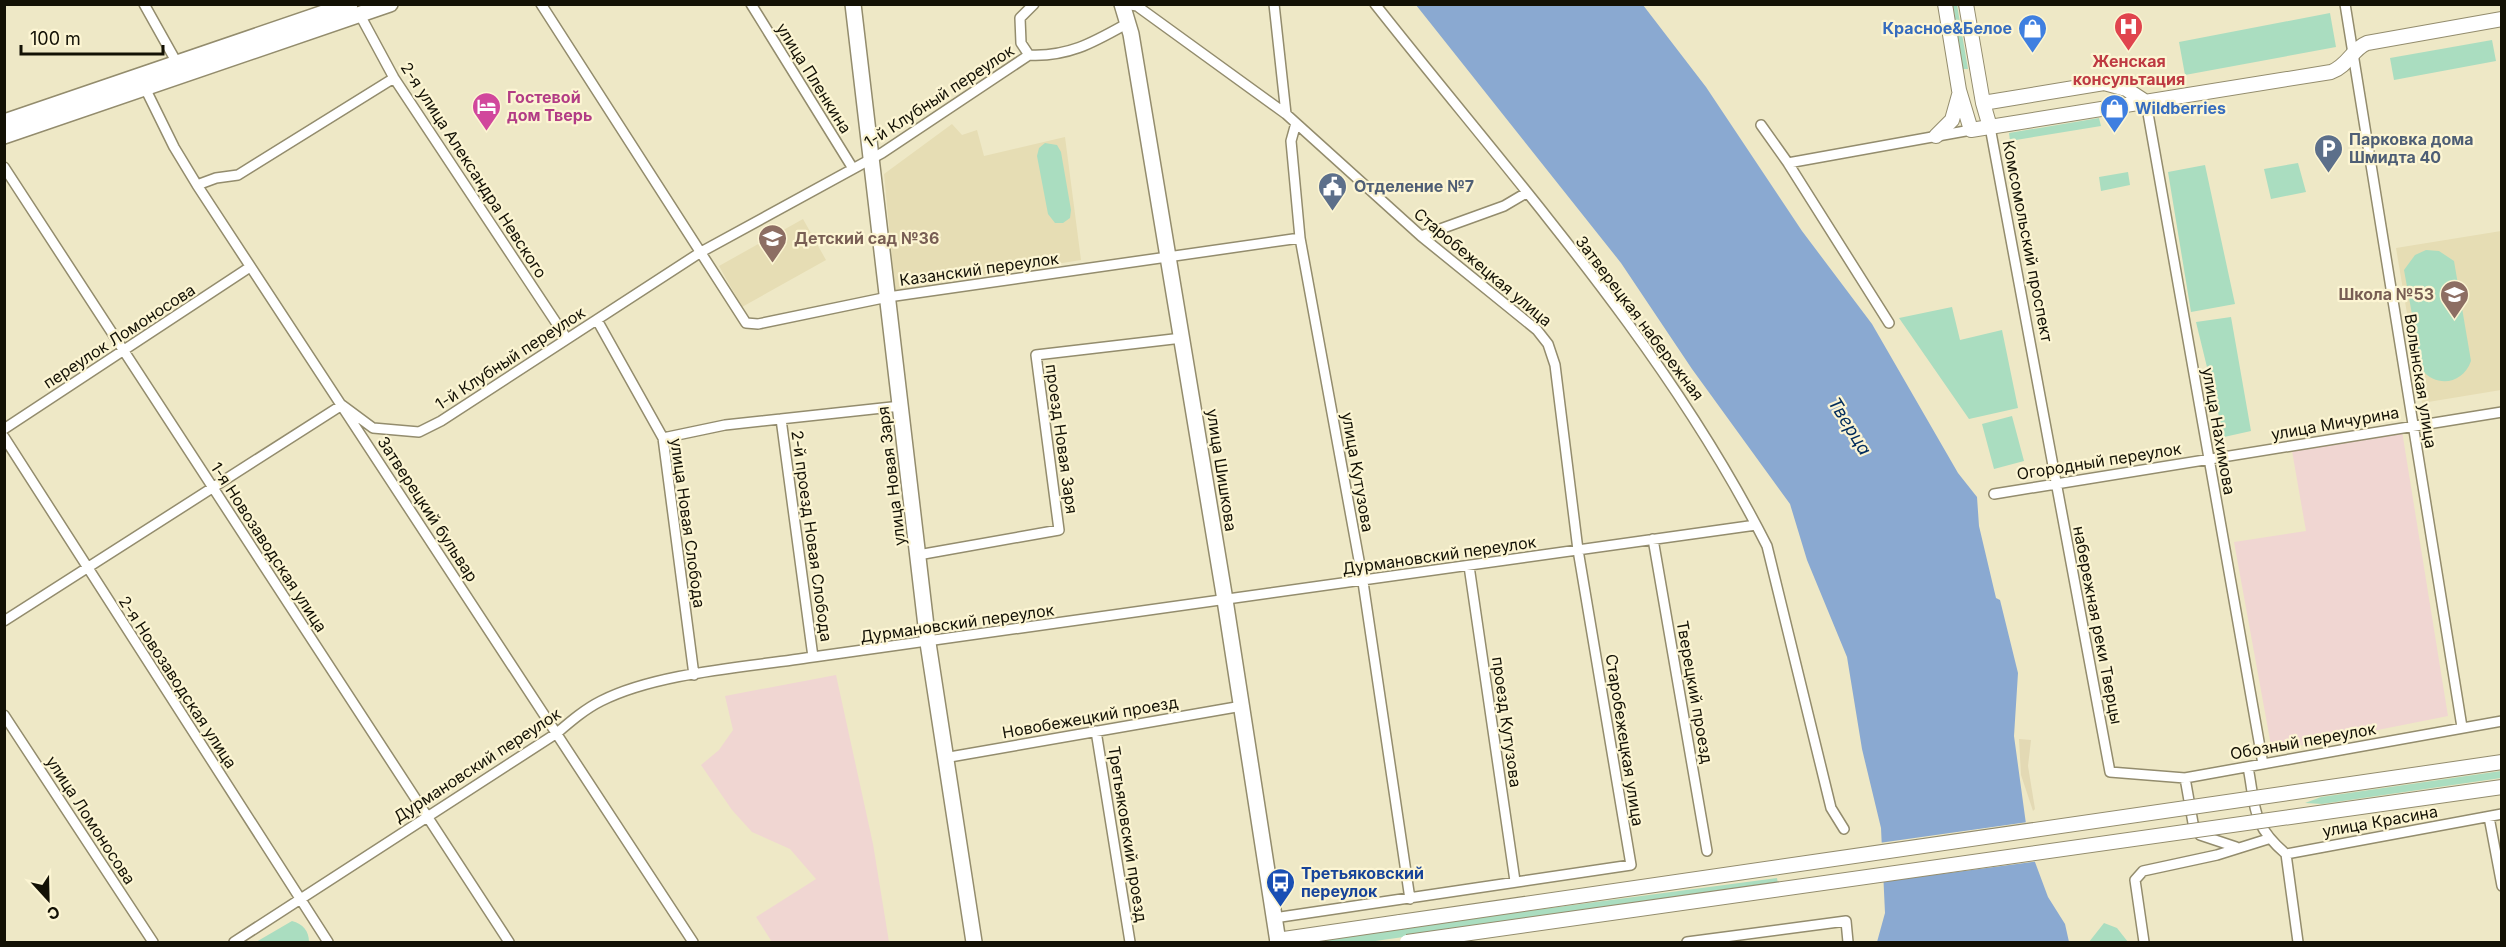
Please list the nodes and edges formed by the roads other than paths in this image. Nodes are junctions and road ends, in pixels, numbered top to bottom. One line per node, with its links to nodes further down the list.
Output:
1 (144, 4): 18 (street)
2 (390, 4): 13 (main road)
3 (541, 4): 43 (street)
4 (751, 4): 38 (street, улица Пленкина)
5 (853, 4): 35 (main road, улица Новая Заря)
6 (1034, 4): 16 (street, 1-й Клубный переулок)
7 (1274, 4): 27 (street)
8 (1375, 4): 40 (street, Затверецкая набережная)
9 (1945, 4): 21 (main road)
10 (1966, 4): 19 (main road, Комсомольский проспект)
11 (2345, 4): 17 (street, Волынская улица)
12 (1130, 5): 15 (main road, улица Шишкова); 27 (street, Старобежецкая улица)
13 (350, 7): 18 (main road); 22 (street, 2-я улица Александра Невского); 23 (main road)
14 (2502, 19): 17 (main road)
15 (1128, 22): 16 (street, 1-й Клубный переулок); 44 (main road, улица Шишкова)
16 (1029, 55): 35 (street, 1-й Клубный переулок)
17 (2353, 56): 25 (main road); 56 (street, Волынская улица)
18 (177, 63): 20 (main road)
19 (1976, 69): 21 (main road); 26 (main road, Комсомольский проспект)
20 (155, 71): 23 (main road); 28 (main road)
21 (1956, 73): 24 (main road)
22 (394, 78): 39 (street); 50 (street, 2-я улица Александра Невского)
23 (145, 88): 33 (main road); 39 (street, Затверецкий бульвар)
24 (1959, 90): 32 (main road); 34 (main road)
25 (2146, 102): 26 (main road); 31 (main road); 60 (street, улица Нахимова)
26 (1983, 103): 31 (main road, Комсомольский проспект)
27 (1286, 114): 29 (street, Старобежецкая улица)
28 (4, 122)
29 (1296, 123): 41 (street, Старобежецкая улица); 42 (street, улица Кутузова)
30 (1761, 125): 36 (street)
31 (1990, 127): 32 (main road); 61 (street, Комсомольский проспект)
32 (1971, 130): 34 (street)
33 (4, 136)
34 (1936, 136): 36 (street)
35 (871, 158): 38 (street, 1-й Клубный переулок); 46 (main road, улица Новая Заря)
36 (1788, 163): 48 (street)
37 (4, 167): 51 (street, 1-я Новозаводская улица)
38 (852, 168): 43 (street, 1-й Клубный переулок)
39 (197, 185): 45 (street, Затверецкий бульвар)
40 (1526, 193): 41 (street); 64 (street, Затверецкая набережная)
41 (1421, 236): 66 (street, Старобежецкая улица)
42 (1300, 238): 44 (street, Казанский переулок); 70 (street, улица Кутузова)
43 (701, 252): 46 (street, Казанский переулок); 47 (street, 1-й Клубный переулок)
44 (1167, 256): 46 (street, Казанский переулок); 49 (main road, улица Шишкова)
45 (250, 267): 51 (street, переулок Ломоносова); 52 (street, Затверецкий бульвар)
46 (888, 297): 53 (main road, улица Новая Заря)
47 (597, 320): 50 (street, 1-й Клубный переулок); 59 (street, улица Новая Слобода)
48 (1889, 323)
49 (1182, 338): 67 (street, проезд Новая Заря); 71 (main road, улица Шишкова)
50 (567, 339): 52 (street, 1-й Клубный переулок)
51 (123, 351): 57 (street, переулок Ломоносова); 62 (street, 1-я Новозаводская улица)
52 (342, 405): 62 (street); 81 (street, Затверецкий бульвар)
53 (901, 406): 55 (street); 67 (main road, улица Новая Заря)
54 (2502, 412): 56 (street, улица Мичурина)
55 (781, 419): 59 (street); 74 (street, 2-й проезд Новая Слобода)
56 (2413, 425): 60 (street, улица Мичурина); 79 (street, Волынская улица)
57 (4, 429)
58 (4, 437): 69 (street, 2-я Новозаводская улица)
59 (663, 438): 75 (street, улица Новая Слобода)
60 (2209, 458): 61 (street, Огородный переулок); 84 (street, улица Нахимова)
61 (2056, 483): 63 (street, Огородный переулок); 86 (street, набережная реки Тверцы)
62 (213, 489): 69 (street); 90 (street, 1-я Новозаводская улица)
63 (1994, 494)
64 (1756, 525): 65 (street, Дурмановский переулок); 92 (street, Затверецкая набережная)
65 (1653, 539): 66 (street, Дурмановский переулок); 95 (street, Тверецкий проезд)
66 (1578, 550): 68 (street, Дурмановский переулок); 97 (street, Старобежецкая улица)
67 (918, 555): 73 (main road, улица Новая Заря)
68 (1469, 566): 70 (street, Дурмановский переулок); 97 (street, проезд Кутузова)
69 (86, 568): 72 (street); 100 (street, 2-я Новозаводская улица)
70 (1363, 582): 71 (street, Дурмановский переулок); 99 (street, улица Кутузова)
71 (1225, 600): 73 (street, Дурмановский переулок); 76 (main road, улица Шишкова)
72 (4, 621)
73 (928, 643): 74 (street, Дурмановский переулок); 82 (main road, улица Новая Заря)
74 (813, 657): 75 (street, Дурмановский переулок)
75 (694, 675): 81 (street, Дурмановский переулок)
76 (1242, 706): 80 (street, Новобежецкий проезд); 101 (main road, улица Шишкова)
77 (4, 715): 103 (street, улица Ломоносова)
78 (2502, 721): 79 (street, Обозный переулок)
79 (2462, 727): 84 (street, Обозный переулок)
80 (1096, 731): 82 (street, Новобежецкий проезд); 109 (street, Третьяковский проезд)
81 (557, 733): 90 (street, Дурмановский переулок); 107 (street, Затверецкий бульвар)
82 (944, 758): 108 (main road, улица Новая Заря)
83 (2502, 762): 110 (main road, bridge)
84 (2263, 765): 85 (street, Обозный переулок)
85 (2248, 767): 87 (street, Обозный переулок); 93 (street)
86 (2110, 772): 87 (street, Обозный переулок)
87 (2185, 778): 94 (street)
88 (2502, 787): 111 (main road, bridge)
89 (2502, 814): 91 (street, улица Красина)
90 (427, 816): 100 (street, Дурмановский переулок); 106 (street, 1-я Новозаводская улица)
91 (2489, 817): 96 (street, улица Красина); 98 (street)
92 (1844, 829)
93 (2268, 839): 94 (street); 96 (street)
94 (2236, 847): 114 (street)
95 (1707, 851)
96 (2286, 854): 115 (street)
97 (1515, 881): 99 (street)
98 (2502, 886)
99 (1410, 899): 101 (street)
100 (300, 900): 104 (street, Дурмановский переулок); 105 (street, 2-я Новозаводская улица)
101 (1274, 918): 110 (main road, улица Шишкова)
102 (1739, 939): 112 (street); 113 (street)
103 (153, 942)
104 (234, 942)
105 (328, 942)
106 (510, 942)
107 (693, 942)
108 (974, 942)
109 (1130, 942)
110 (1275, 942)
111 (1407, 942)
112 (1687, 942)
113 (1848, 942)
114 (2144, 942)
115 (2298, 942)

